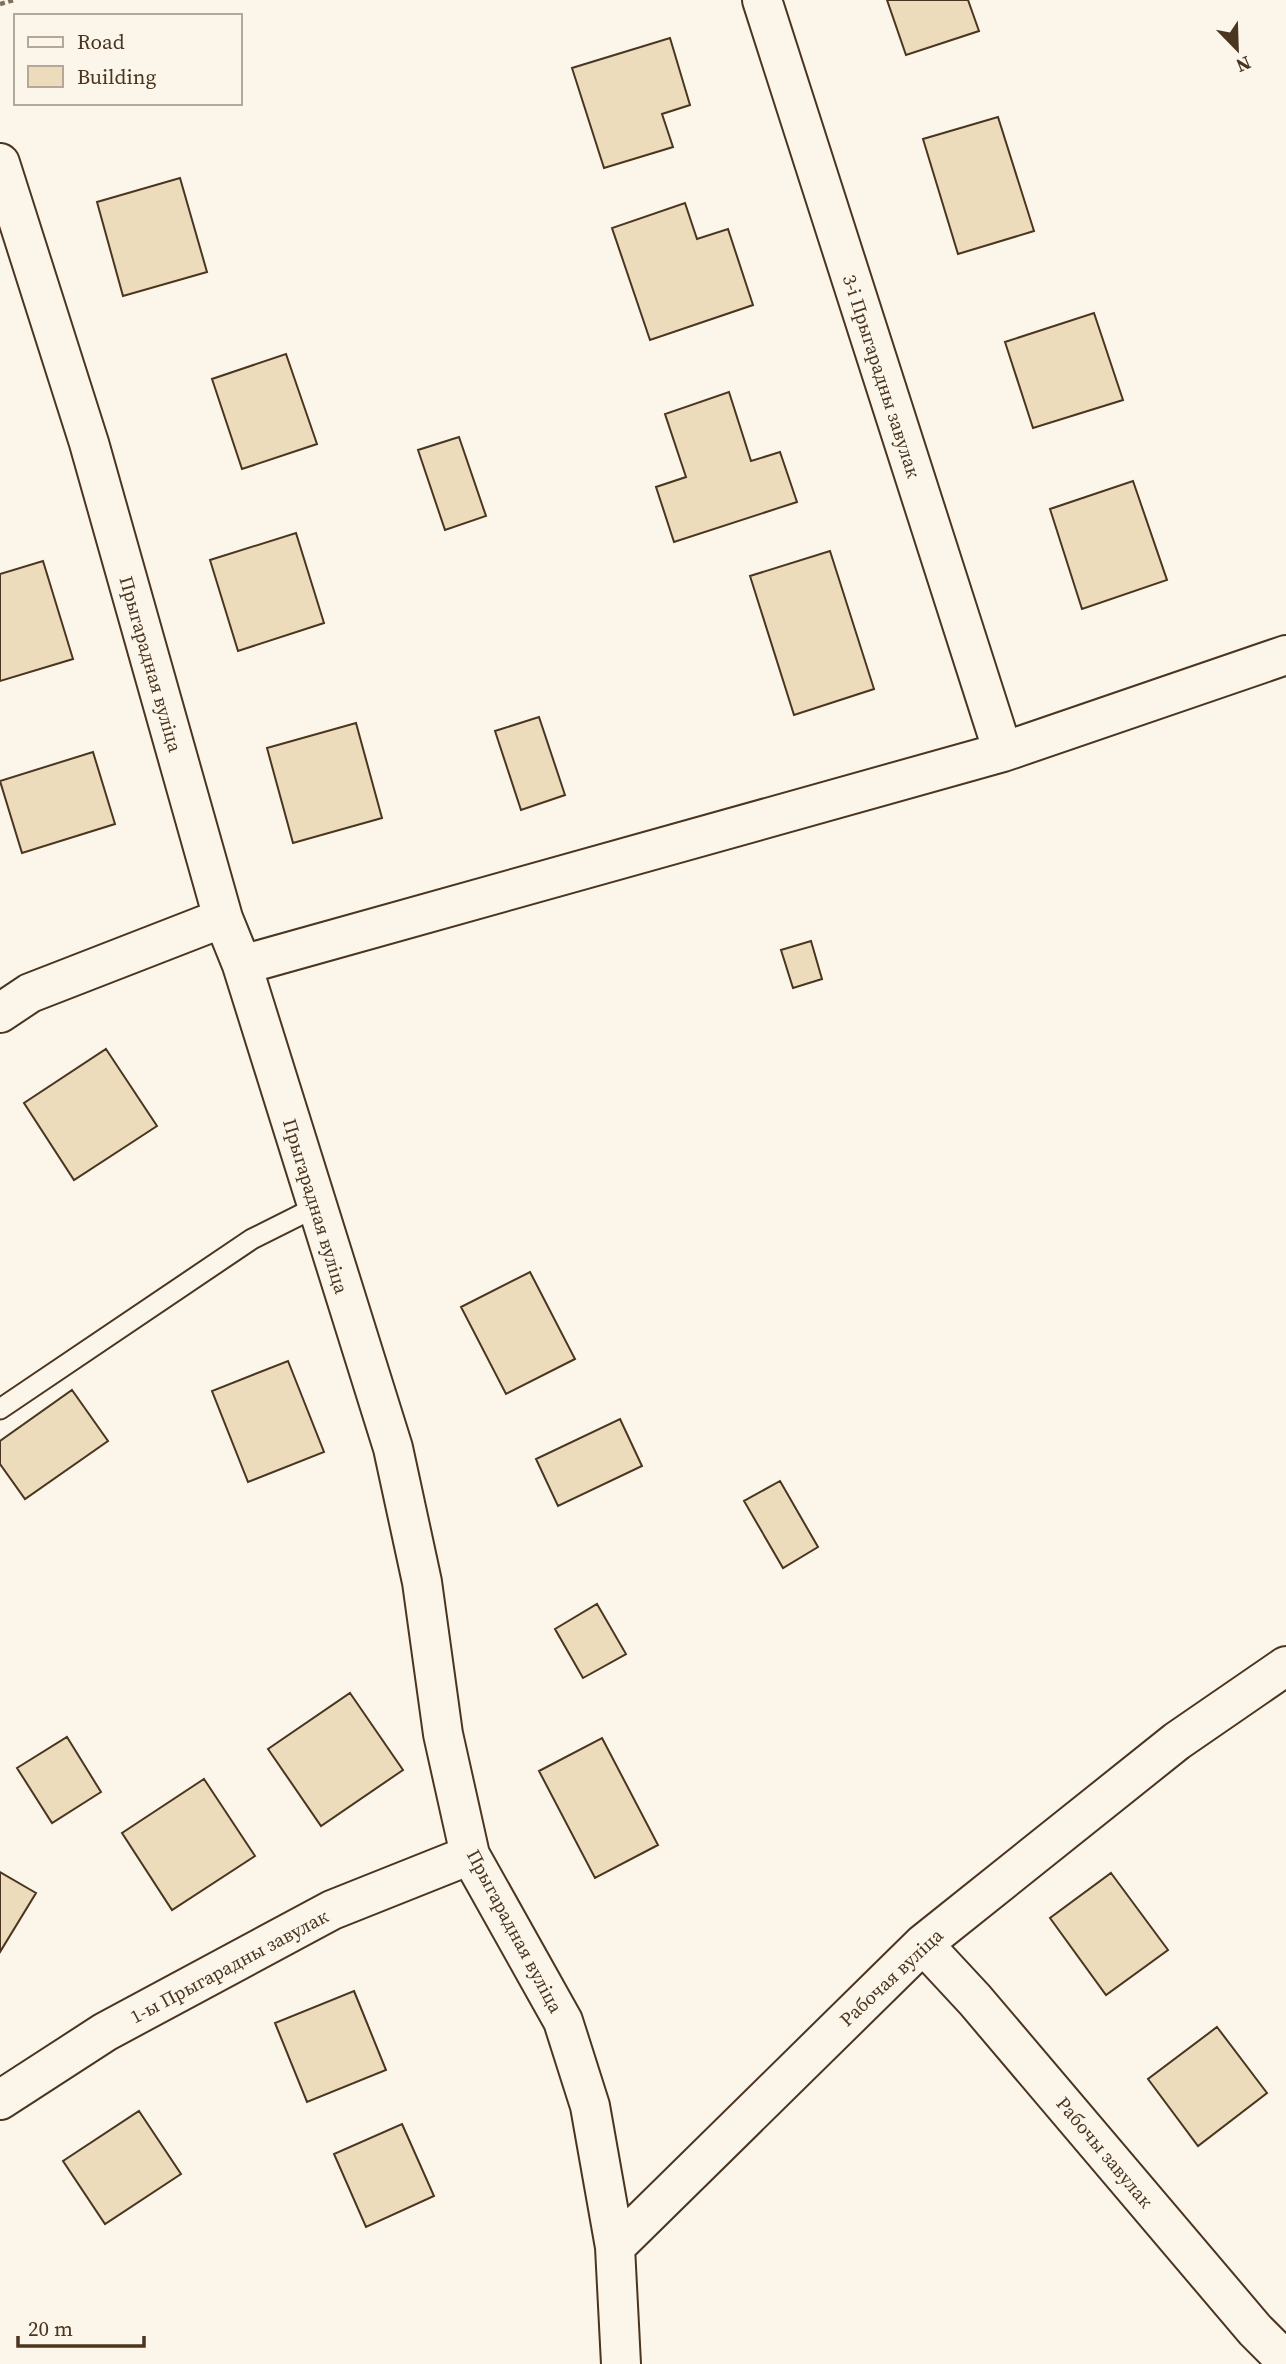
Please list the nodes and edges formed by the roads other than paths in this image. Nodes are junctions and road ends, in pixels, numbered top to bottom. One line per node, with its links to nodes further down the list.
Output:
1 (762, 0): 4 (street, 3-і Прыгарадны завулак)
2 (0, 163): 5 (street, Прыгарадная вуліца)
3 (1286, 655): 4 (street)
4 (1003, 752): 6 (street)
5 (223, 918): 6 (street, Прыгарадная вуліца); 7 (street)
6 (242, 965): 8 (street, Прыгарадная вуліца)
7 (0, 1013)
8 (316, 1207): 9 (lane); 11 (street, Прыгарадная вуліца)
9 (0, 1409)
10 (1286, 1666): 12 (street, Рабочая вуліца)
11 (470, 1855): 13 (street, 1-ы Прыгарадны завулак); 14 (street, Прыгарадная вуліца)
12 (923, 1944): 14 (street, Рабочая вуліца); 15 (street, Рабочы завулак)
13 (0, 2100)
14 (615, 2247): 16 (street)
15 (1286, 2361)
16 (621, 2364)

